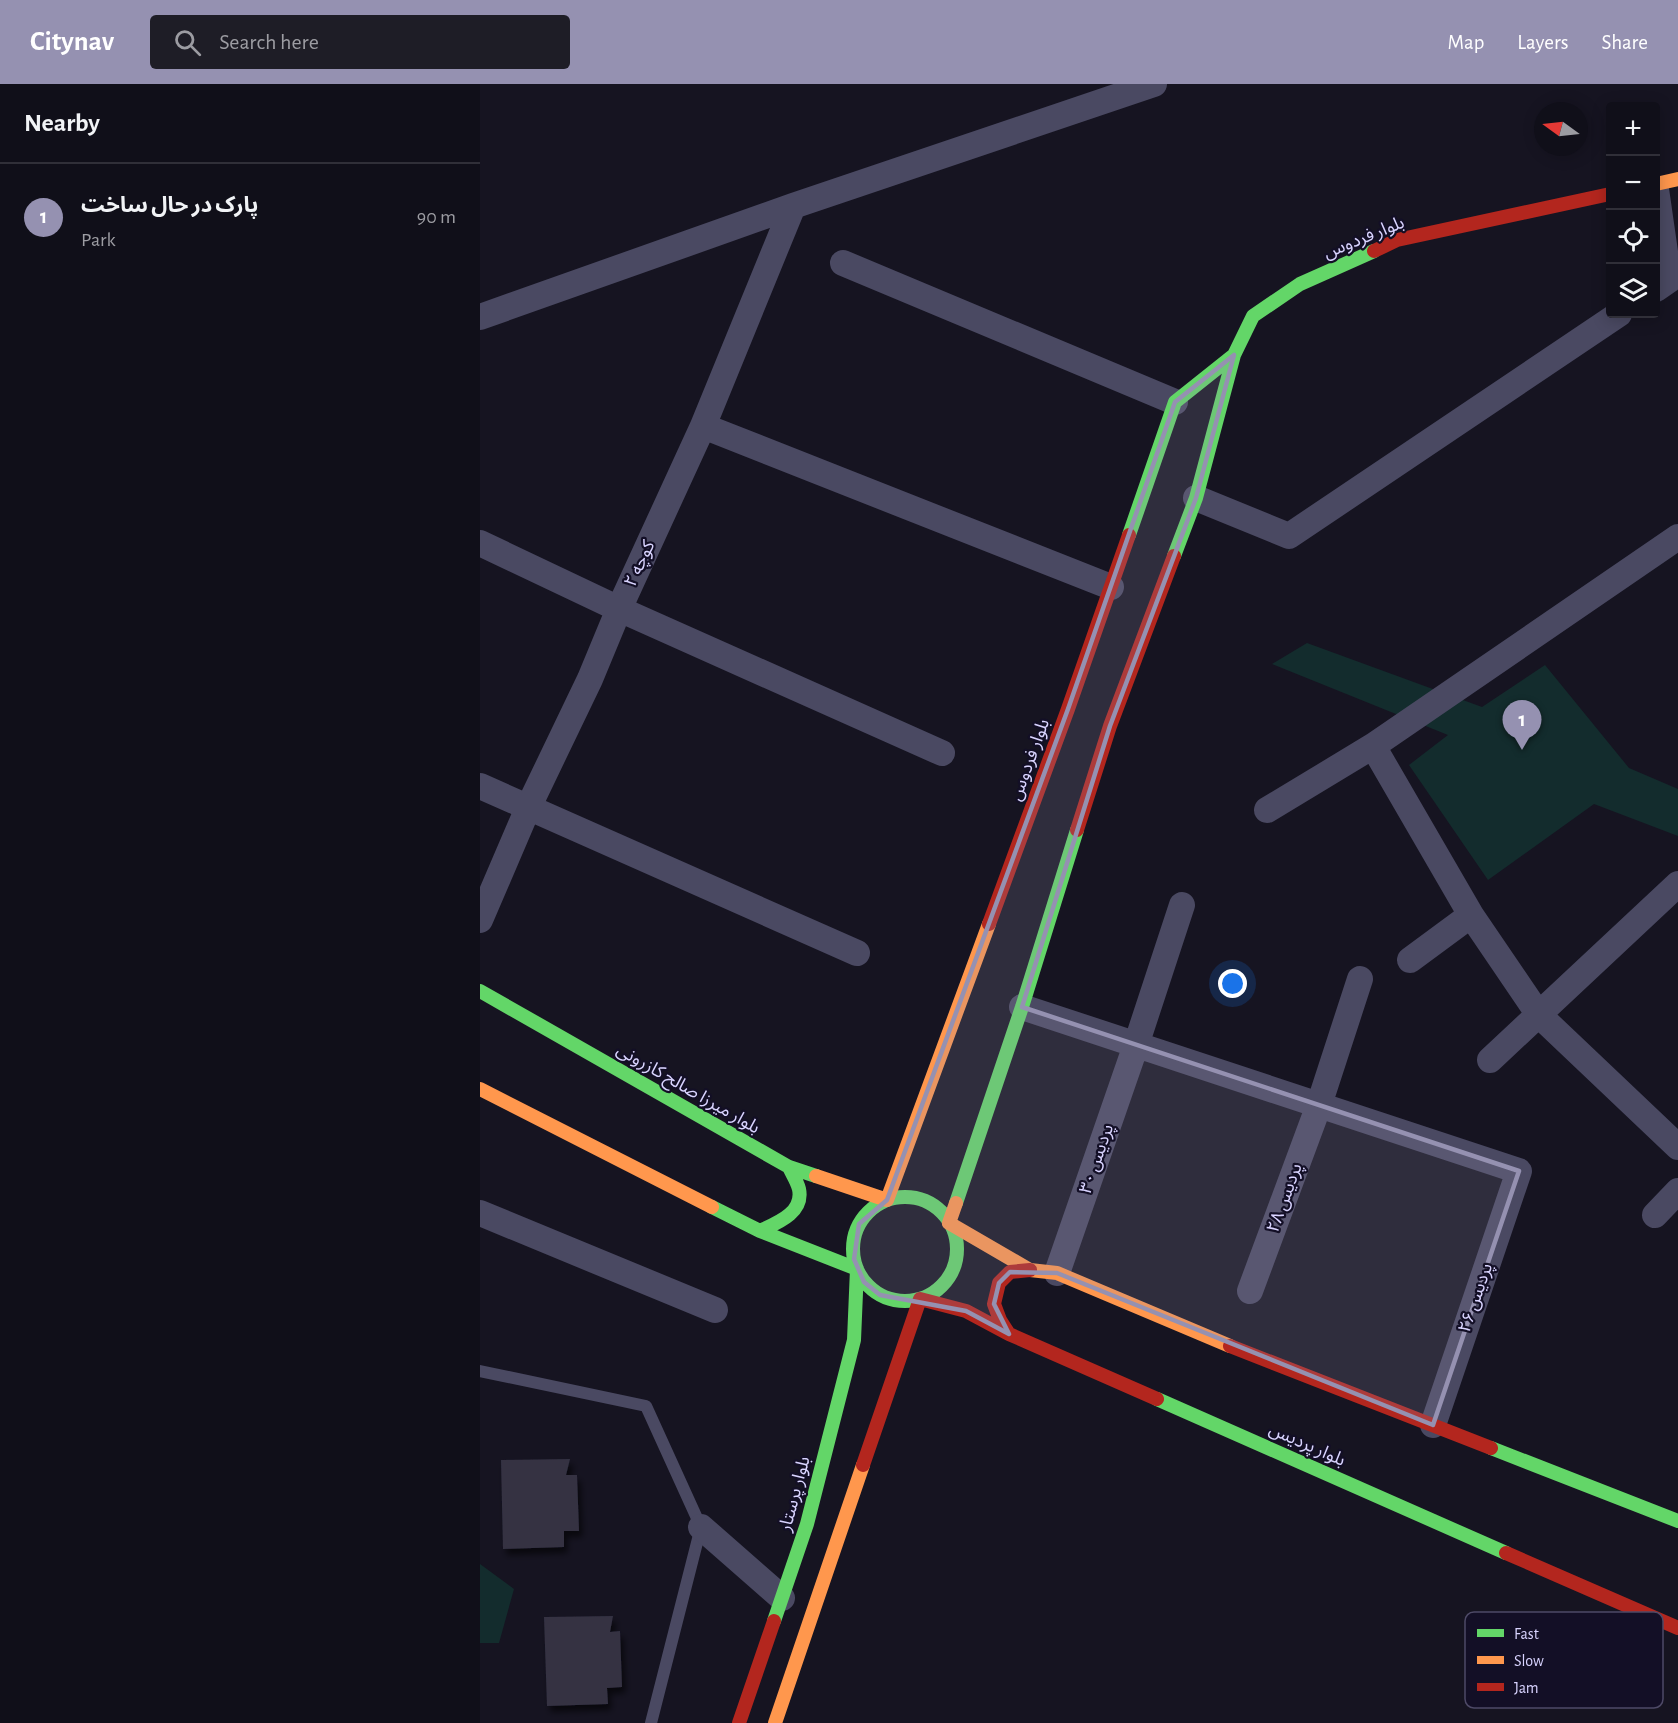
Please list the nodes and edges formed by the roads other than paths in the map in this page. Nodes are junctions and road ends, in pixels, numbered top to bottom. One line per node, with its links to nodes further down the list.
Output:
1 (1154, 84): 5 (street)
2 (1678, 179): 3 (street)
3 (1660, 183)
4 (1606, 195): 11 (street, بلوار فردوس)
5 (793, 206): 9 (street); 13 (street, کوچه ۲)
6 (1659, 210): 8 (street)
7 (843, 263): 12 (street)
8 (1660, 286)
9 (480, 317)
10 (1613, 318): 14 (street)
11 (1234, 355): 12 (street, بلوار فردوس); 14 (street, بلوار فردوس)
12 (1175, 402): 17 (street, بلوار فردوس)
13 (703, 426): 17 (street); 18 (street, کوچه ۲)
14 (1196, 498): 32 (street, بلوار فردوس)
15 (1678, 537): 19 (street)
16 (480, 543): 18 (street)
17 (1111, 587): 41 (street, بلوار فردوس)
18 (619, 609): 20 (street); 22 (street, کوچه ۲)
19 (1373, 746): 23 (street); 26 (street)
20 (942, 753)
21 (480, 786): 22 (street)
22 (528, 808): 27 (street, کوچه ۲); 28 (street)
23 (1267, 810)
24 (1678, 884): 33 (street)
25 (1182, 905): 34 (street, پردیس ۳۰)
26 (1471, 915): 29 (street); 33 (street)
27 (480, 920)
28 (857, 953)
29 (1410, 960)
30 (1360, 979): 37 (street, پردیس ۲۸)
31 (480, 991): 39 (street, بلوار میرزا صالح کازرونی)
32 (1022, 1007): 34 (street); 44 (street, بلوار فردوس)
33 (1539, 1015): 35 (street); 38 (street)
34 (1136, 1045): 37 (street); 48 (street, پردیس ۳۰)
35 (1490, 1060)
36 (480, 1089): 45 (street)
37 (1319, 1105): 49 (street, پردیس ۲۸); 54 (street, پردیس ۲۶)
38 (1678, 1147)
39 (789, 1167): 41 (street, بلوار میرزا صالح کازرونی); 45 (street)
40 (1678, 1191): 43 (street)
41 (887, 1200): 44 (street); 46 (street)
42 (480, 1214): 51 (street)
43 (1655, 1215)
44 (949, 1223): 47 (street); 50 (street)
45 (760, 1231): 46 (street)
46 (857, 1269): 50 (street); 57 (street, بلوار پرستار)
47 (1030, 1270): 48 (street); 52 (street)
48 (1057, 1273): 54 (street)
49 (1250, 1291)
50 (920, 1299): 52 (street, بلوار پردیس); 63 (street)
51 (715, 1310)
52 (1009, 1334): 58 (street, بلوار پردیس)
53 (480, 1371): 56 (lane)
54 (1433, 1425): 55 (street)
55 (1678, 1521)
56 (701, 1527): 57 (street); 61 (lane)
57 (782, 1598): 62 (street, بلوار پرستار)
58 (1642, 1612)
59 (1663, 1621): 60 (street, بلوار پردیس)
60 (1678, 1628)
61 (651, 1723)
62 (739, 1723)
63 (775, 1723)

